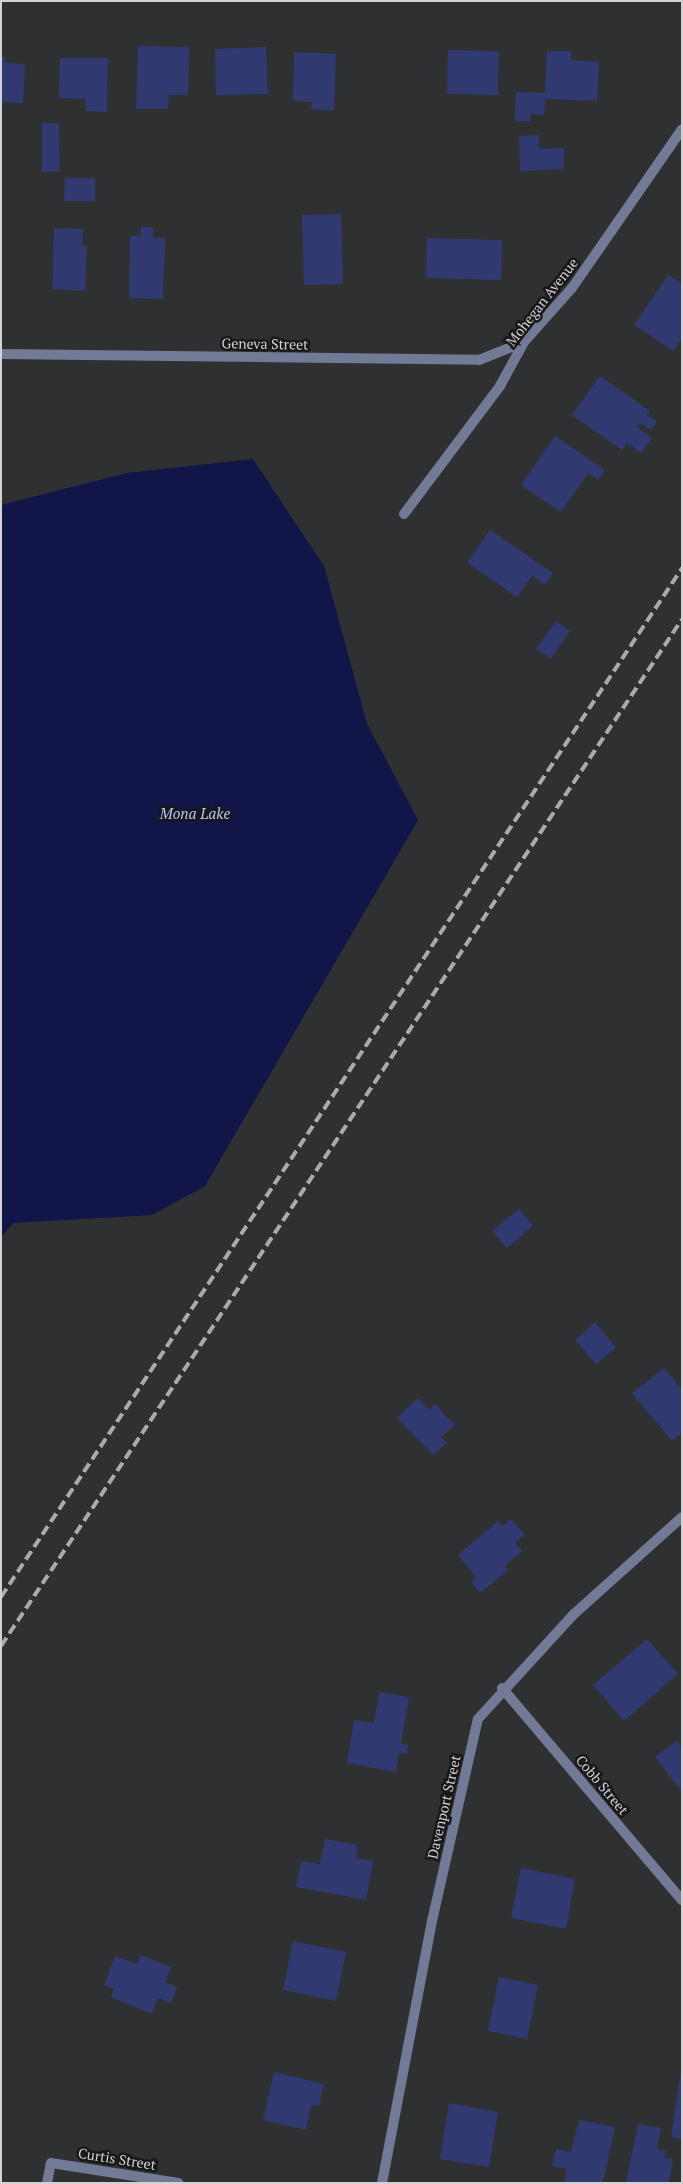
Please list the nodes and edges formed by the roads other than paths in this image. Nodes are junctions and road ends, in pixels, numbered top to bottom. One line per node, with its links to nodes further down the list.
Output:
1 (682, 129): 2 (street, Mohegan Avenue)
2 (524, 342): 3 (street, Geneva Street); 4 (street, Mohegan Avenue)
3 (1, 354)
4 (404, 514)
5 (682, 1517): 6 (street, Davenport Street)
6 (502, 1688): 7 (street, Cobb Street); 10 (street, Davenport Street)
7 (682, 1900)
8 (47, 2183): 9 (street, Curtis Street)
9 (178, 2183)
10 (382, 2183)

